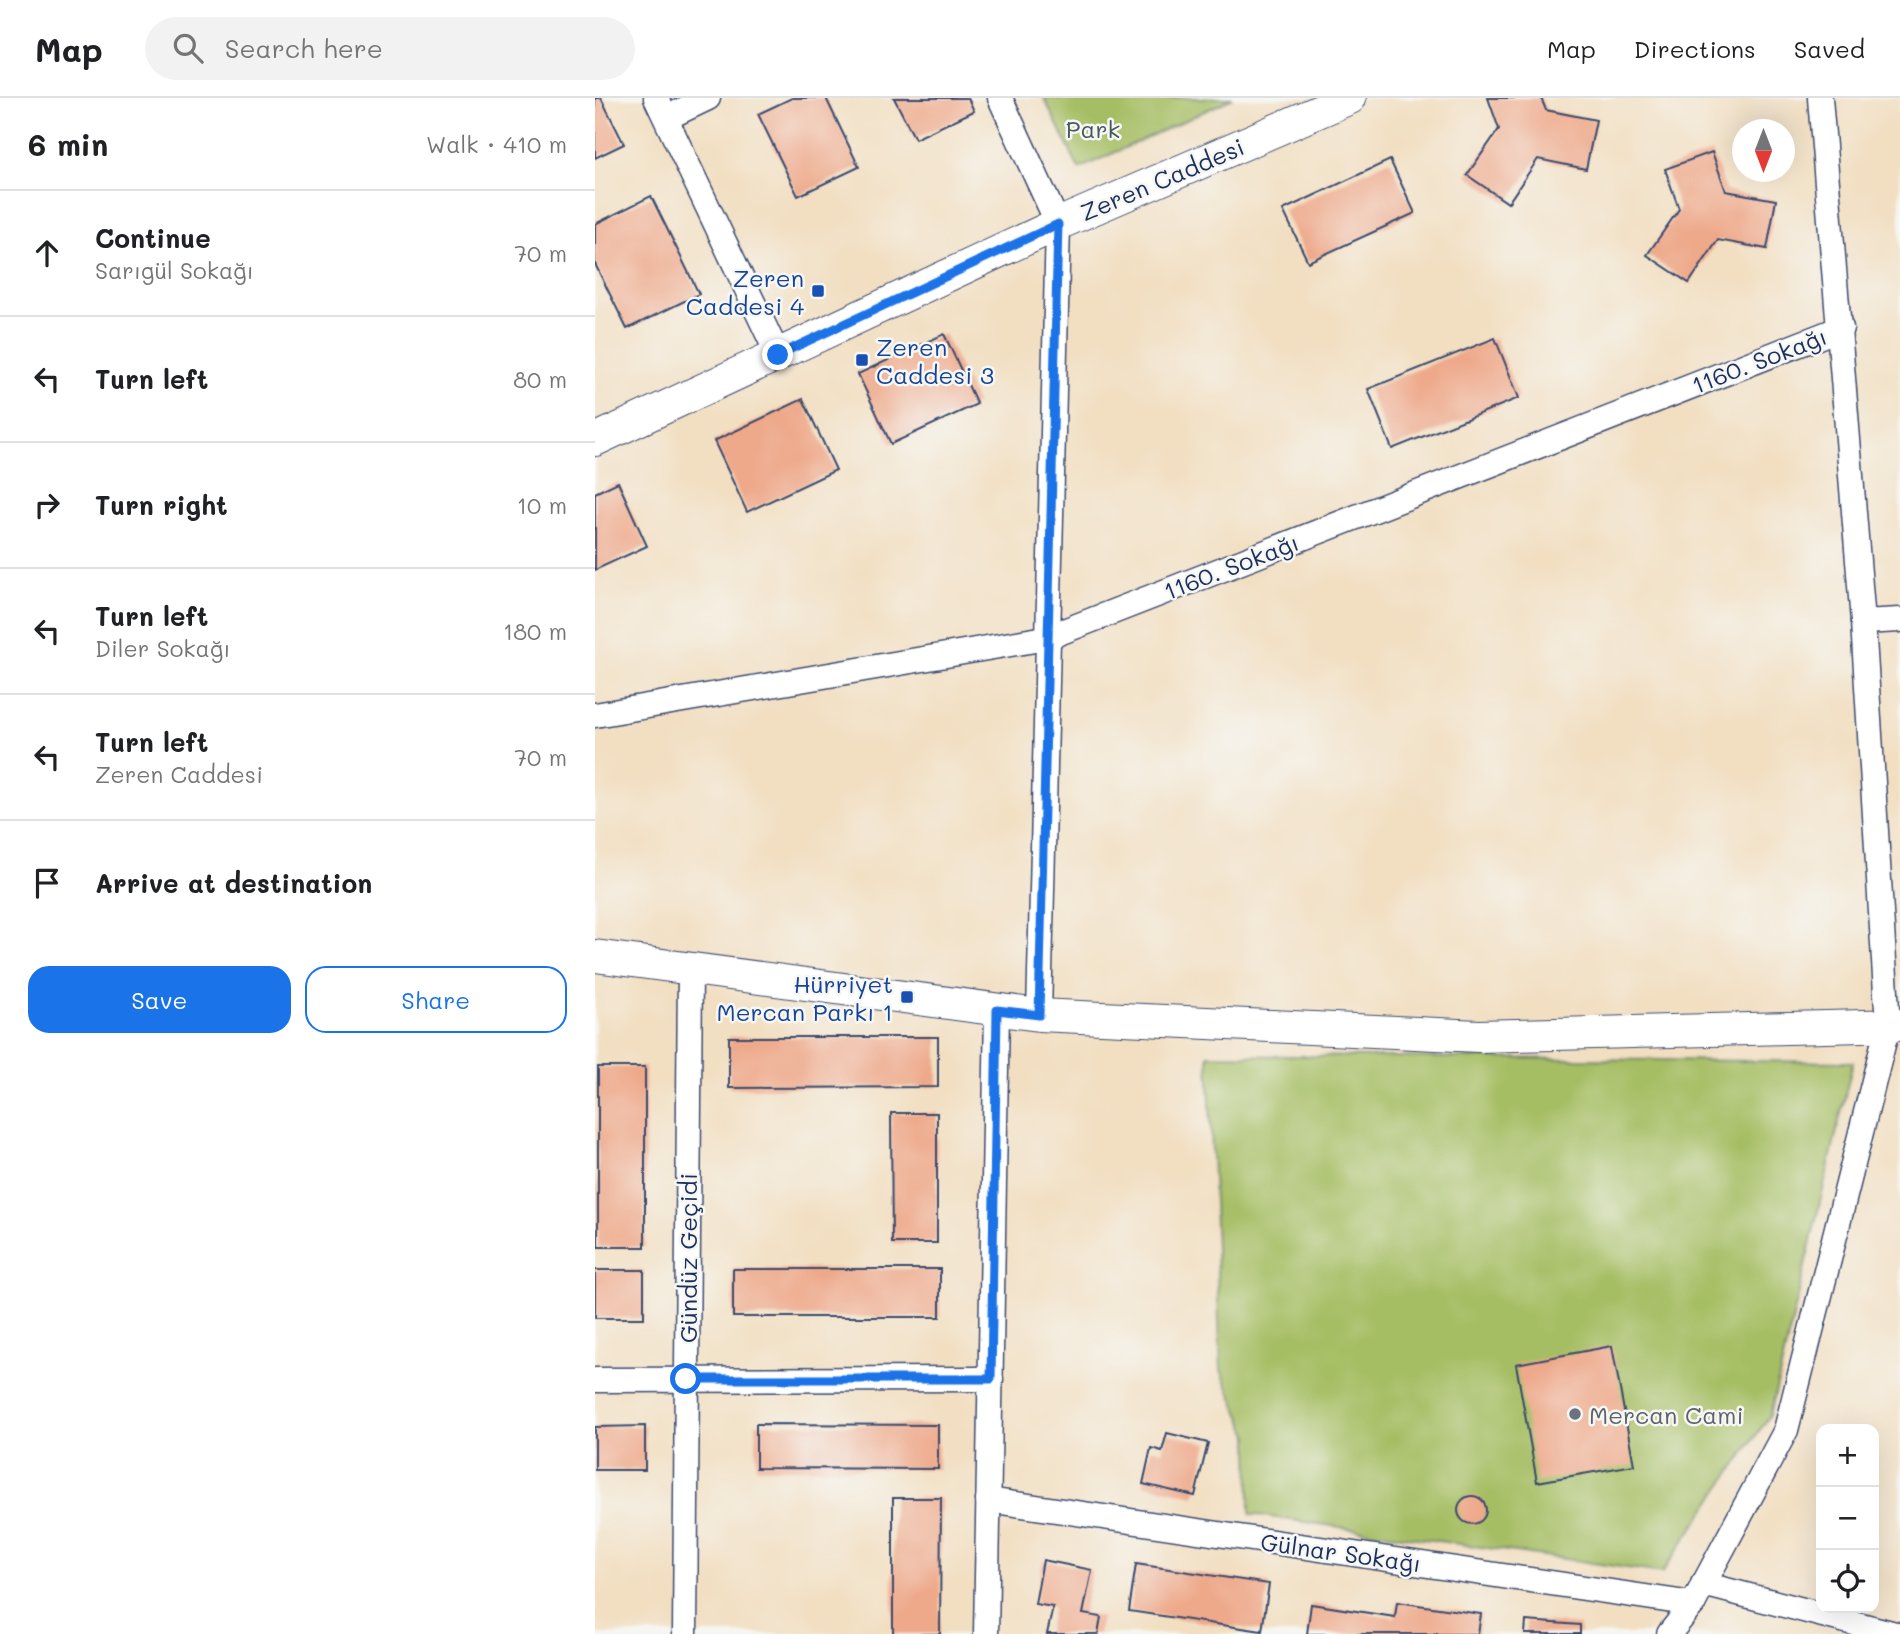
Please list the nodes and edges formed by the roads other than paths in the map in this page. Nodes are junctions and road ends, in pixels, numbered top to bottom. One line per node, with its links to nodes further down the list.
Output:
1 (708, 98): 5 (street)
2 (1000, 98): 6 (street)
3 (1350, 98): 6 (street, Zeren Caddesi)
4 (1820, 98): 7 (street)
5 (661, 108): 8 (street)
6 (1058, 224): 8 (street, Zeren Caddesi); 12 (street)
7 (1842, 328): 11 (street); 12 (street, 1160. Sokağı)
8 (778, 355): 9 (street, Zeren Caddesi)
9 (595, 440)
10 (1900, 620): 11 (street)
11 (1863, 622): 18 (street)
12 (1046, 638): 13 (street, 1160. Sokağı); 17 (street)
13 (595, 715)
14 (595, 956): 15 (street)
15 (690, 967): 16 (street); 19 (street, Gündüz Geçidi)
16 (997, 1010): 17 (street); 20 (street)
17 (1039, 1015): 18 (street)
18 (1894, 1025): 23 (street)
19 (686, 1379): 20 (street); 21 (street); 24 (street, Gündüz Geçidi)
20 (991, 1379): 22 (street)
21 (595, 1380)
22 (988, 1500): 23 (street, Gülnar Sokağı); 25 (street)
23 (1698, 1594): 26 (street); 27 (street, Gülnar Sokağı)
24 (685, 1634)
25 (986, 1634)
26 (1669, 1634)
27 (1896, 1634)

